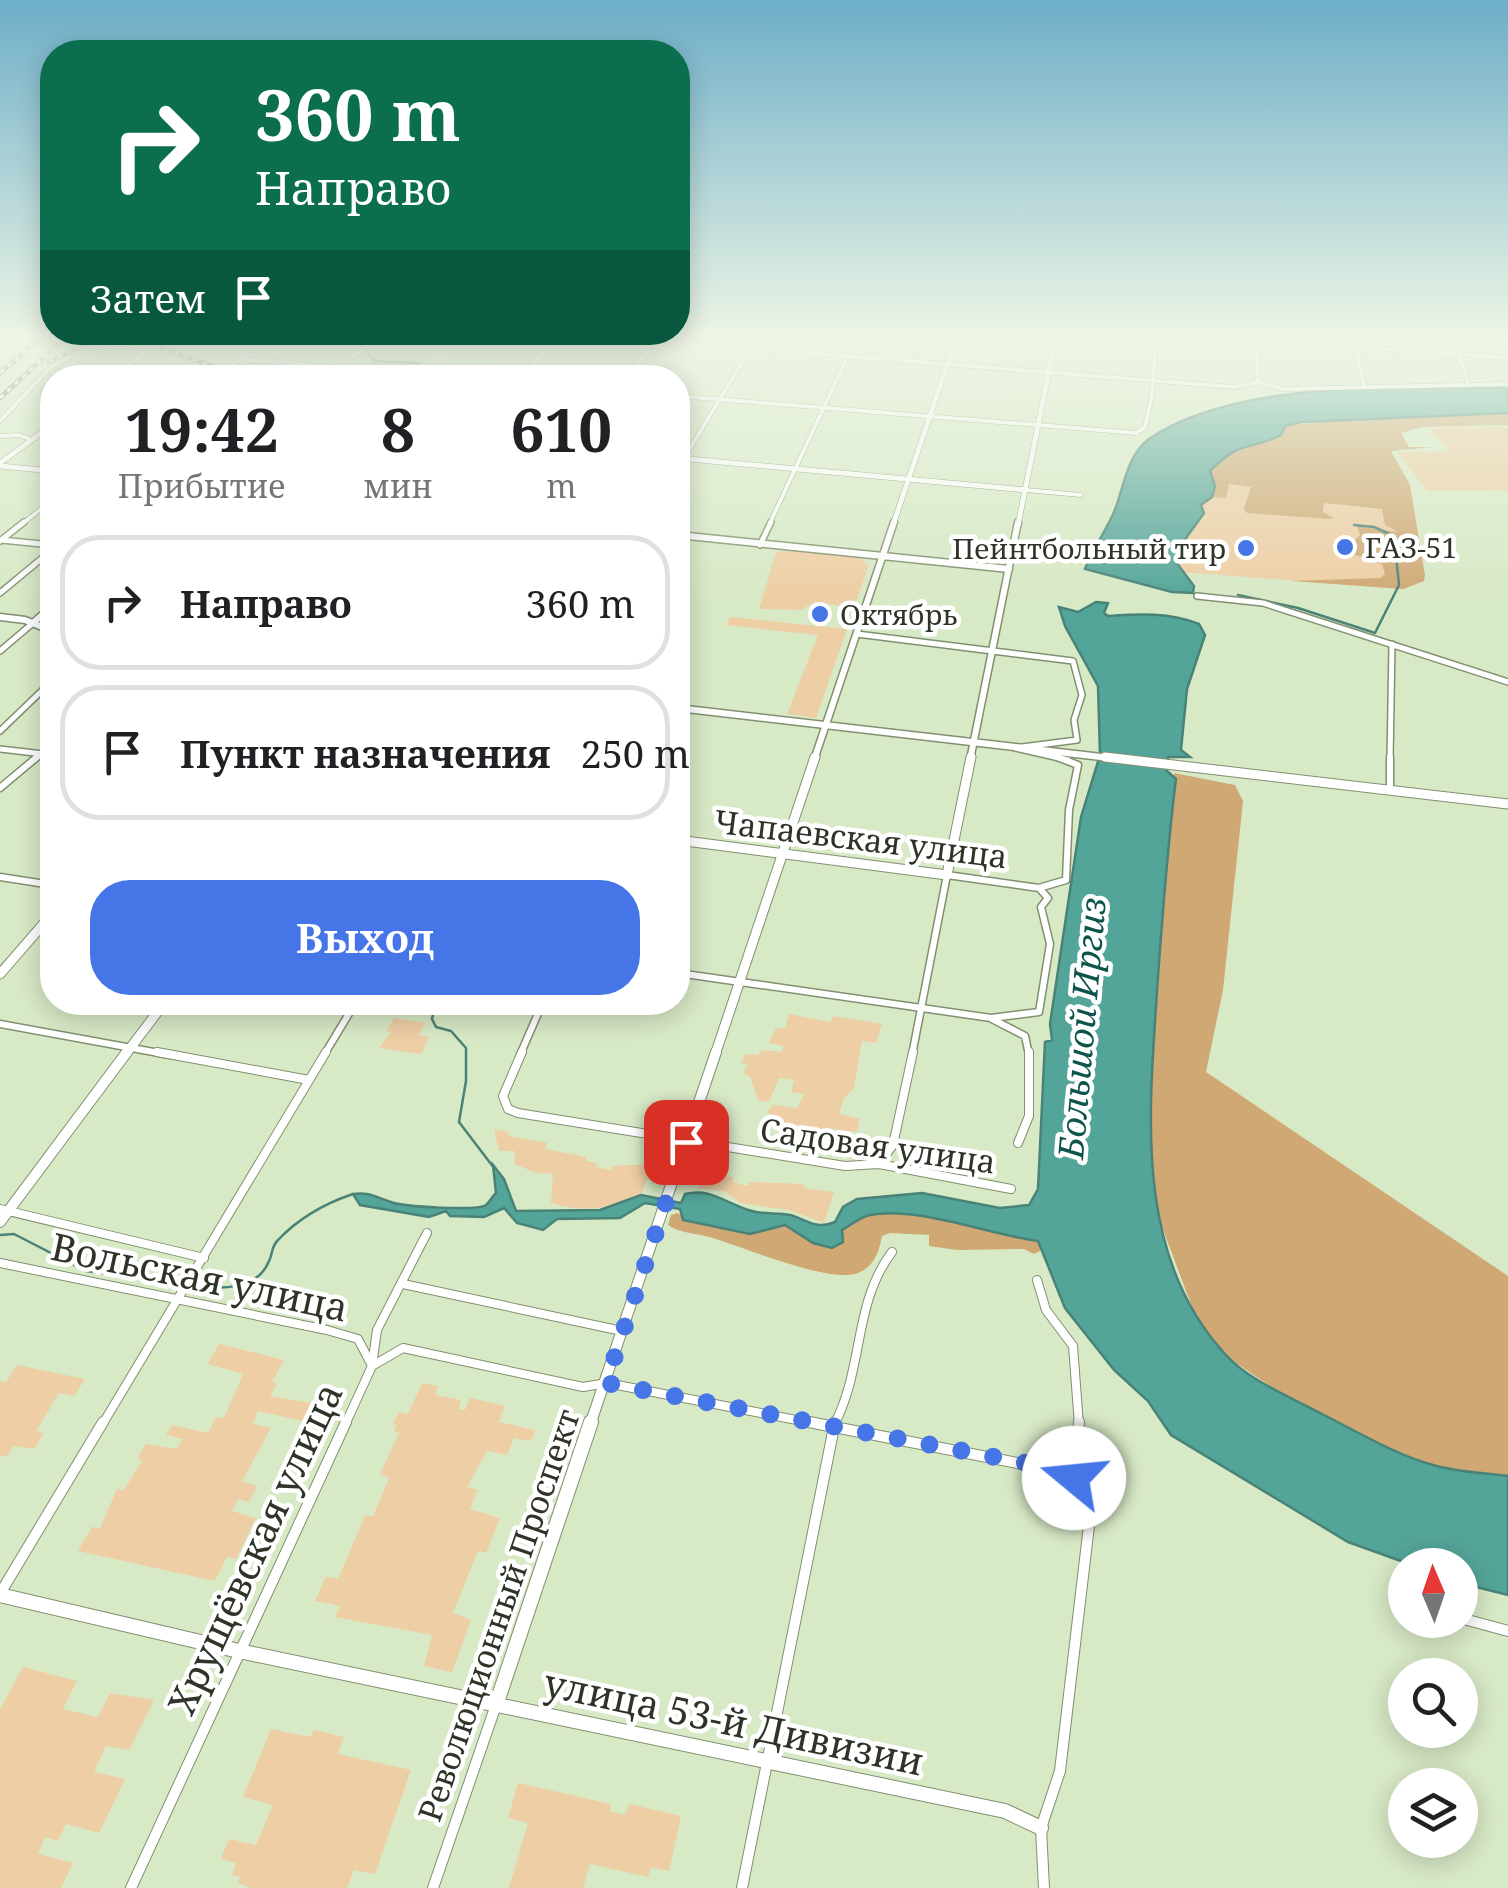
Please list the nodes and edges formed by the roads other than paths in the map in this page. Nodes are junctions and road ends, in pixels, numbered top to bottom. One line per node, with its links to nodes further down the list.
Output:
1 (817, 424): 14 (street)
2 (928, 424): 15 (street, Революционный Проспект)
3 (1012, 424): 5 (street)
4 (1145, 424): 5 (street)
5 (1038, 426): 16 (street)
6 (40, 432): 8 (street)
7 (40, 434): 10 (street)
8 (19, 435): 9 (street); 10 (street)
9 (0, 436)
10 (32, 440): 12 (street)
11 (690, 459): 14 (street)
12 (0, 465): 13 (main road)
13 (40, 470)
14 (795, 470): 15 (street); 21 (street)
15 (908, 480): 16 (street); 23 (street, Революционный Проспект)
16 (1026, 490): 17 (street); 25 (street)
17 (1081, 496)
18 (40, 509): 20 (street)
19 (690, 536): 21 (street)
20 (0, 540): 22 (street)
21 (760, 544): 23 (street)
22 (40, 546)
23 (882, 556): 25 (street); 32 (street, Революционный Проспект)
24 (40, 558): 26 (street)
25 (1008, 569): 35 (street)
26 (0, 593)
27 (1197, 596): 33 (street)
28 (0, 616): 30 (street)
29 (40, 616): 30 (street)
30 (33, 622): 31 (street); 34 (street)
31 (40, 625)
32 (857, 634): 35 (street); 39 (street, Революционный Проспект)
33 (1392, 644): 36 (street); 47 (street)
34 (0, 650)
35 (992, 650): 41 (street); 42 (street)
36 (1508, 682)
37 (40, 693): 40 (street)
38 (690, 710): 39 (street)
39 (826, 726): 41 (street); 50 (street, Революционный Проспект)
40 (0, 731)
41 (974, 744): 42 (street); 51 (street)
42 (1015, 748): 45 (street); 54 (street)
43 (0, 749): 44 (street)
44 (38, 753): 46 (street)
45 (1226, 772): 47 (main road)
46 (0, 788)
47 (1390, 791): 48 (street)
48 (1508, 804)
49 (690, 842): 50 (street, Чапаевская улица)
50 (784, 854): 51 (street, Чапаевская улица); 58 (street, Революционный Проспект)
51 (947, 876): 54 (street, Чапаевская улица); 59 (street)
52 (0, 878): 53 (street)
53 (40, 883)
54 (1039, 888): 63 (street)
55 (40, 928): 56 (street)
56 (0, 974)
57 (690, 975): 58 (street)
58 (740, 982): 59 (street); 67 (street, Революционный Проспект)
59 (919, 1008): 63 (street); 69 (street)
60 (155, 1015): 65 (street)
61 (348, 1015): 66 (street)
62 (537, 1015): 67 (street, Садовая улица)
63 (991, 1018): 68 (street)
64 (0, 1024): 65 (street)
65 (129, 1051): 66 (street); 71 (street)
66 (309, 1080): 75 (street)
67 (686, 1142): 69 (street, Садовая улица); 80 (street, Революционный Проспект)
68 (1018, 1143)
69 (879, 1164): 70 (street, Садовая улица)
70 (1011, 1189)
71 (4, 1210): 72 (street); 75 (street, Вольская улица)
72 (0, 1222)
73 (426, 1234): 78 (street, Хрущёвская улица)
74 (892, 1252): 83 (street)
75 (204, 1258): 79 (street)
76 (0, 1263): 79 (street, Вольская улица)
77 (1038, 1280): 84 (street)
78 (403, 1284): 80 (street); 81 (street, Хрущёвская улица)
79 (182, 1294): 81 (street, Вольская улица); 85 (street)
80 (623, 1331): 82 (street, Революционный Проспект)
81 (372, 1366): 82 (street, Вольская улица); 88 (street, Хрущёвская улица)
82 (606, 1383): 83 (street, Вольская улица); 89 (street, Революционный Проспект)
83 (834, 1426): 84 (street, Вольская улица); 90 (street)
84 (1074, 1478): 91 (street)
85 (0, 1594): 88 (street, улица 53-й Дивизии)
86 (1478, 1623): 87 (street)
87 (1508, 1631)
88 (239, 1650): 89 (street, улица 53-й Дивизии); 92 (street, Хрущёвская улица)
89 (496, 1704): 90 (street, улица 53-й Дивизии); 93 (street, Революционный Проспект)
90 (766, 1761): 91 (street, улица 53-й Дивизии); 94 (street)
91 (1041, 1828): 95 (street)
92 (131, 1888)
93 (432, 1888)
94 (742, 1888)
95 (1044, 1888)

